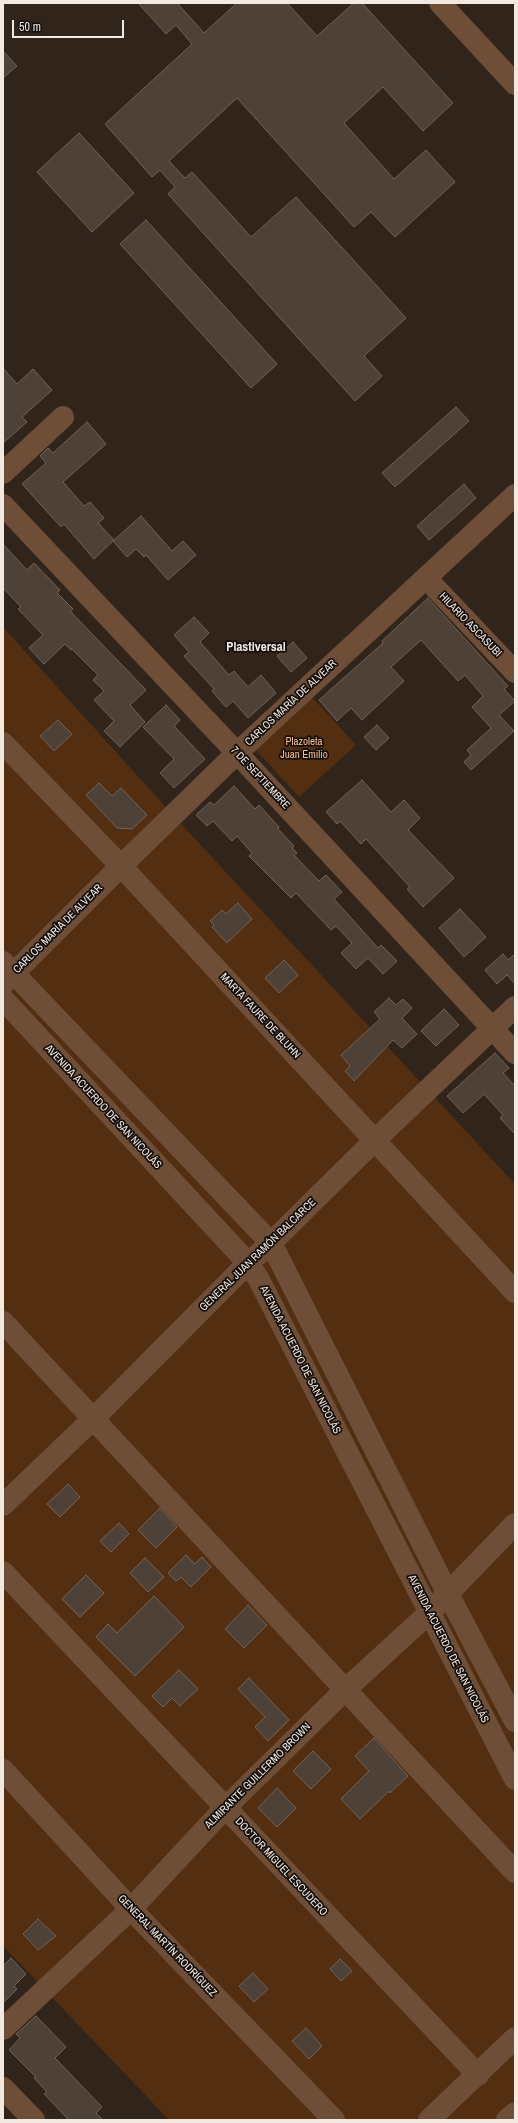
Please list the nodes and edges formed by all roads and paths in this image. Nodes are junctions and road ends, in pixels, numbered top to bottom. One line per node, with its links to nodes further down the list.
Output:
1 (440, 3): 2 (street)
2 (515, 84)
3 (63, 418): 4 (street)
4 (3, 473)
5 (515, 495): 7 (street, CARLOS MARÍA DE ALVEAR)
6 (3, 505): 10 (street, 7 DE SEPTIEMBRE)
7 (426, 578): 8 (street, HILARIO ASCASUBI); 10 (street, CARLOS MARÍA DE ALVEAR)
8 (515, 672)
9 (3, 743): 11 (street, MARTA FAURE DE BLUHN)
10 (237, 753): 11 (street, CARLOS MARÍA DE ALVEAR); 15 (street, 7 DE SEPTIEMBRE)
11 (121, 866): 12 (street, CARLOS MARÍA DE ALVEAR); 17 (street, MARTA FAURE DE BLUHN)
12 (6, 973): 18 (street)
13 (3, 999): 19 (street, AVENIDA ACUERDO DE SAN NICOLÁS)
14 (515, 1007): 15 (street, GENERAL JUAN RAMÓN BALCARCE)
15 (493, 1029): 16 (street, 7 DE SEPTIEMBRE); 17 (street, GENERAL JUAN RAMÓN BALCARCE)
16 (515, 1053)
17 (375, 1140): 18 (street, GENERAL JUAN RAMÓN BALCARCE); 20 (street, MARTA FAURE DE BLUHN)
18 (271, 1243): 19 (street, GENERAL JUAN RAMÓN BALCARCE); 26 (street)
19 (248, 1263): 22 (street, GENERAL JUAN RAMÓN BALCARCE); 27 (street, AVENIDA ACUERDO DE SAN NICOLÁS)
20 (515, 1292)
21 (3, 1322): 22 (street)
22 (94, 1418): 23 (street, GENERAL JUAN RAMÓN BALCARCE); 28 (street)
23 (3, 1505)
24 (515, 1524): 26 (street, ALMIRANTE GUILLERMO BROWN)
25 (3, 1572): 32 (street, DOCTOR MIGUEL ESCUDERO)
26 (447, 1592): 27 (street, ALMIRANTE GUILLERMO BROWN); 29 (street)
27 (429, 1613): 28 (street, ALMIRANTE GUILLERMO BROWN); 31 (street, AVENIDA ACUERDO DE SAN NICOLÁS)
28 (345, 1690): 32 (street, ALMIRANTE GUILLERMO BROWN); 33 (street)
29 (515, 1721)
30 (3, 1770): 34 (street, GENERAL MARTÍN RODRÍGUEZ)
31 (515, 1779)
32 (225, 1808): 34 (street, ALMIRANTE GUILLERMO BROWN); 37 (street, DOCTOR MIGUEL ESCUDERO)
33 (515, 1872)
34 (131, 1909): 35 (street, ALMIRANTE GUILLERMO BROWN); 41 (street, GENERAL MARTÍN RODRÍGUEZ)
35 (3, 2029)
36 (515, 2038): 37 (street)
37 (478, 2074): 42 (street)
38 (3, 2088): 40 (street)
39 (515, 2113): 43 (street)
40 (34, 2120)
41 (334, 2120)
42 (429, 2120)
43 (507, 2120)

